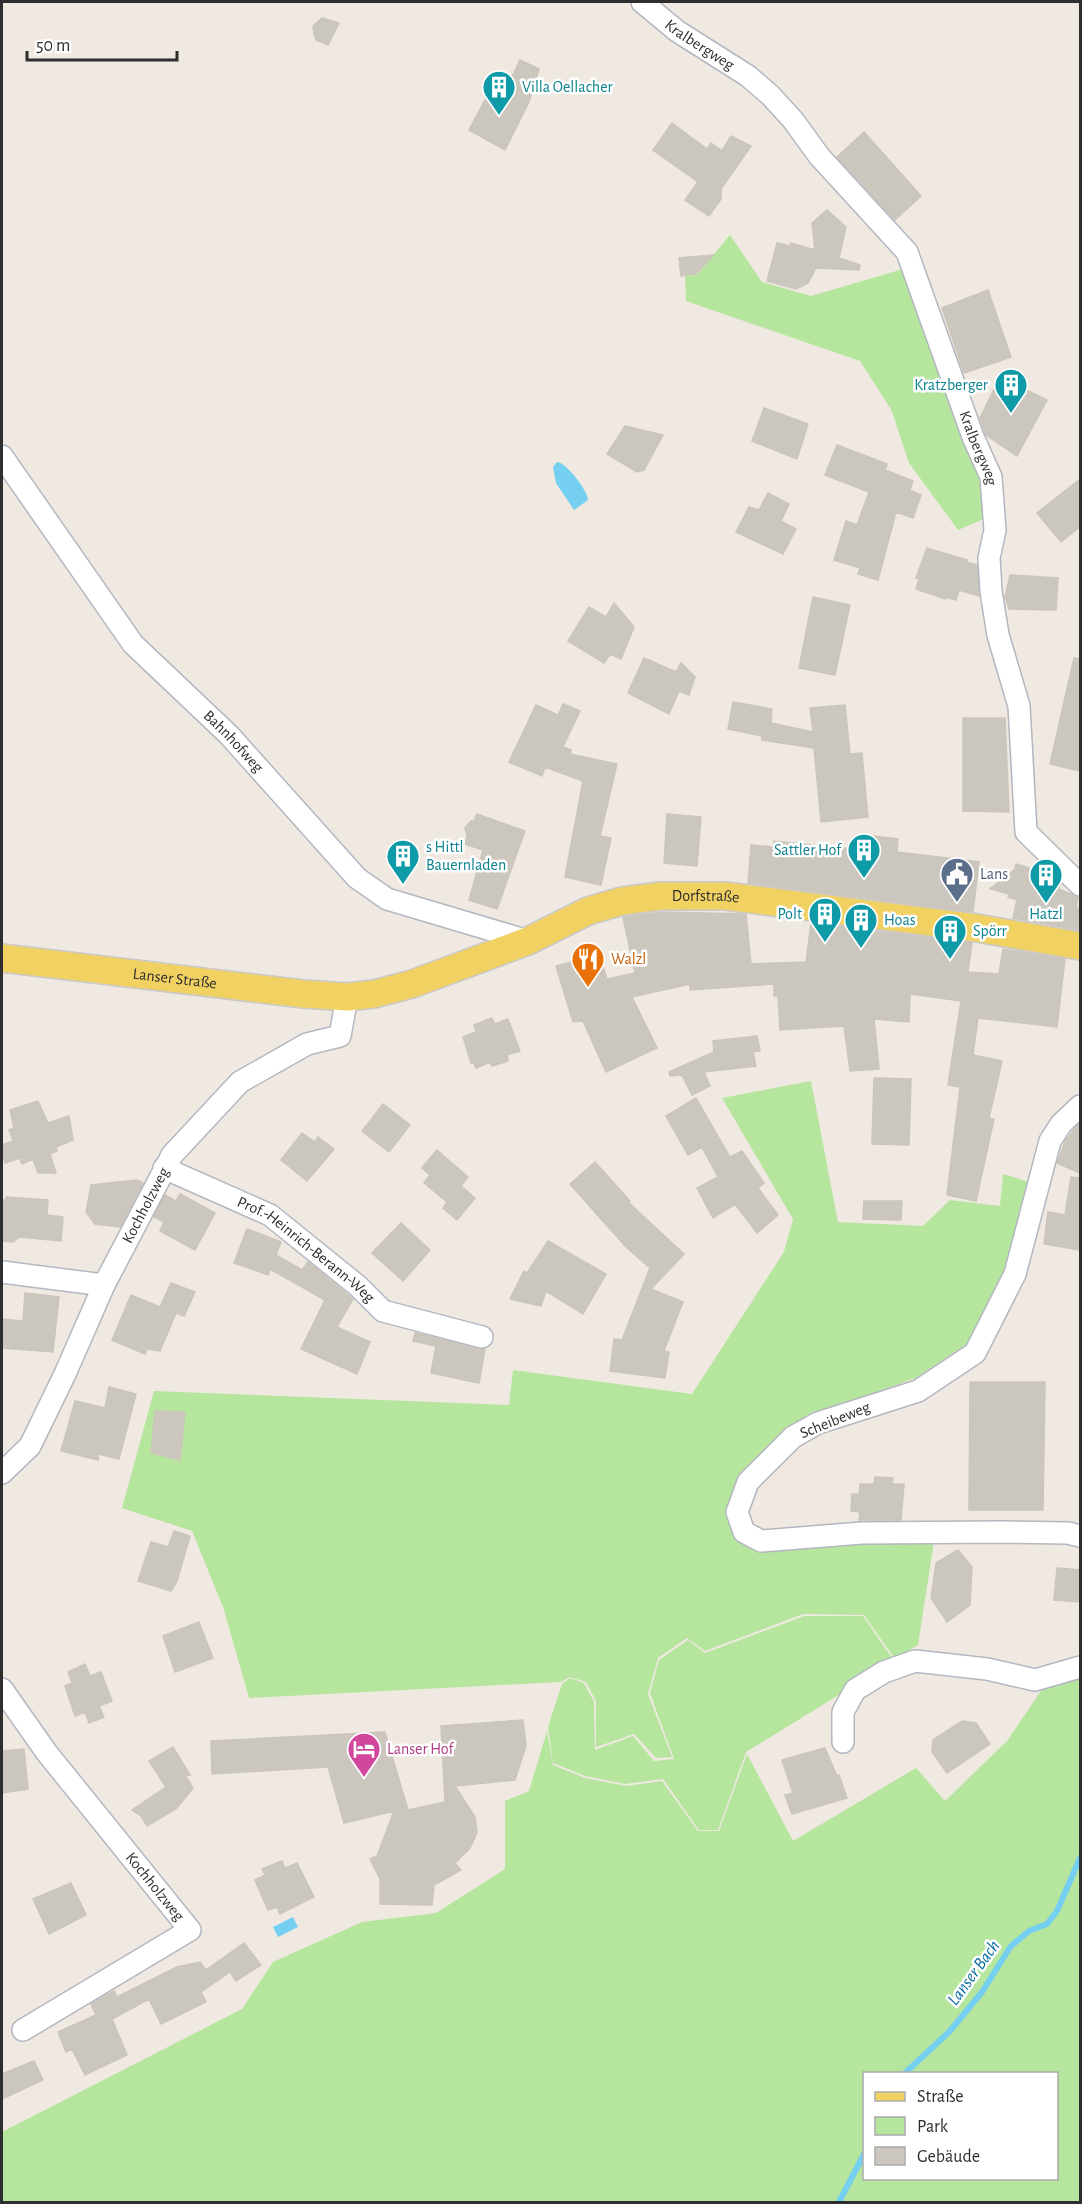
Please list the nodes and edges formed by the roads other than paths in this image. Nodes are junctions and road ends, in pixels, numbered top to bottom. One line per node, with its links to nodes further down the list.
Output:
1 (642, 2): 3 (street, Kralbergweg)
2 (2, 456): 4 (street, Bahnhofweg)
3 (1080, 885)
4 (528, 941): 5 (main road, Dorfstraße); 7 (main road, Dorfstraße)
5 (1080, 946)
6 (2, 958): 7 (main road, Lanser Straße)
7 (347, 997): 9 (street, Kochholzweg)
8 (1080, 1106): 14 (street, Scheibeweg)
9 (164, 1168): 11 (street, Kochholzweg); 12 (street, Prof.-Heinrich-Berann-Weg)
10 (2, 1272): 11 (street)
11 (104, 1285): 13 (street, Kochholzweg)
12 (482, 1337)
13 (3, 1469)
14 (1080, 1536)
15 (1080, 1667): 17 (street)
16 (2, 1689): 18 (street, Kochholzweg)
17 (843, 1742)
18 (23, 2030)

